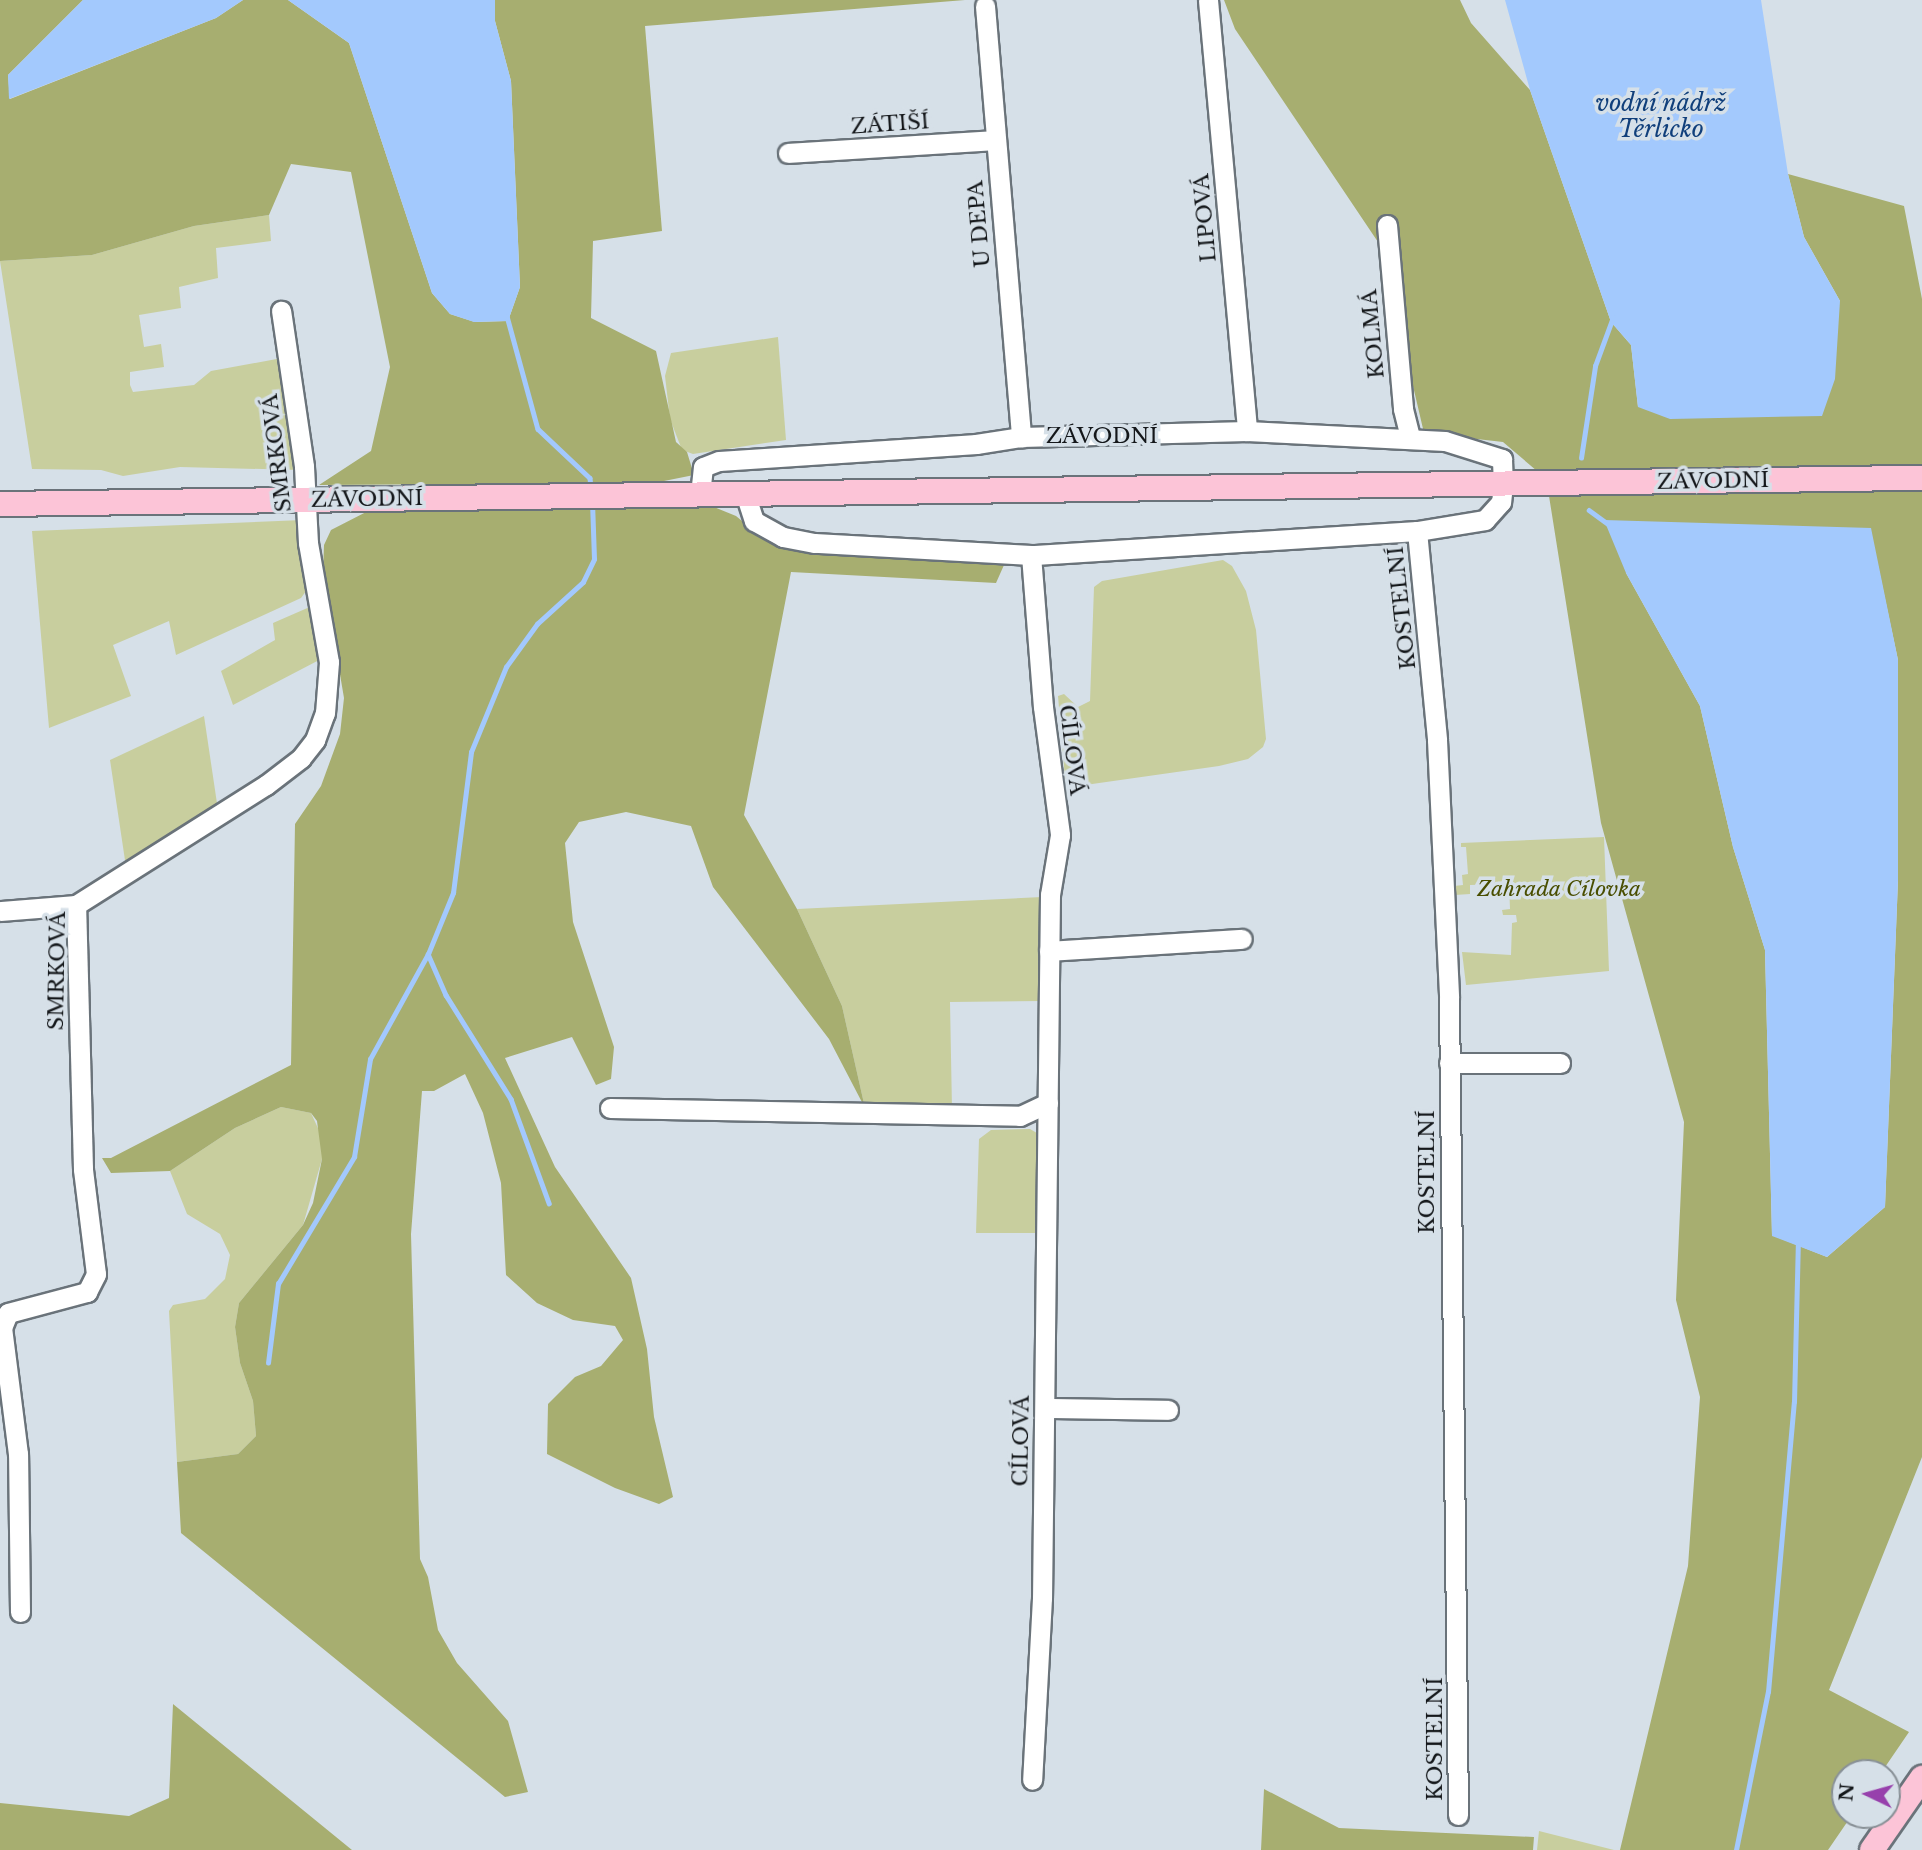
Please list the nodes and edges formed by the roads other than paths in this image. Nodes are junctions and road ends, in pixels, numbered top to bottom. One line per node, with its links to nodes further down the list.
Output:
1 (1208, 0): 7 (street, LIPOVÁ)
2 (985, 6): 3 (street, U DEPA)
3 (995, 140): 4 (street, ZÁTIŠÍ); 8 (street, U DEPA)
4 (788, 153)
5 (1388, 225): 9 (street, KOLMÁ)
6 (281, 311): 14 (street, SMRKOVÁ)
7 (1247, 431): 8 (street, ZÁVODNÍ); 9 (street, ZÁVODNÍ)
8 (1021, 437): 13 (street, ZÁVODNÍ)
9 (1410, 438): 11 (street, ZÁVODNÍ)
10 (1922, 478): 11 (main road, ZÁVODNÍ)
11 (1503, 484): 12 (main road, ZÁVODNÍ); 16 (street)
12 (744, 494): 13 (main road, ZÁVODNÍ); 17 (street)
13 (700, 495): 14 (main road, ZÁVODNÍ)
14 (308, 499): 15 (main road, ZÁVODNÍ); 18 (street, SMRKOVÁ)
15 (0, 504)
16 (1417, 531): 17 (street); 22 (street, KOSTELNÍ)
17 (1031, 555): 21 (street, CÍLOVÁ)
18 (76, 905): 19 (street); 28 (street, SMRKOVÁ)
19 (0, 911)
20 (1242, 939): 21 (street)
21 (1049, 951): 24 (street, CÍLOVÁ)
22 (1449, 1063): 23 (street); 31 (street, KOSTELNÍ)
23 (1560, 1063)
24 (1048, 1103): 25 (street); 26 (street, CÍLOVÁ)
25 (610, 1108)
26 (1045, 1408): 27 (street); 30 (street, CÍLOVÁ)
27 (1168, 1410)
28 (19, 1612)
29 (1922, 1778): 32 (main road)
30 (1032, 1780)
31 (1458, 1815)
32 (1872, 1850)

